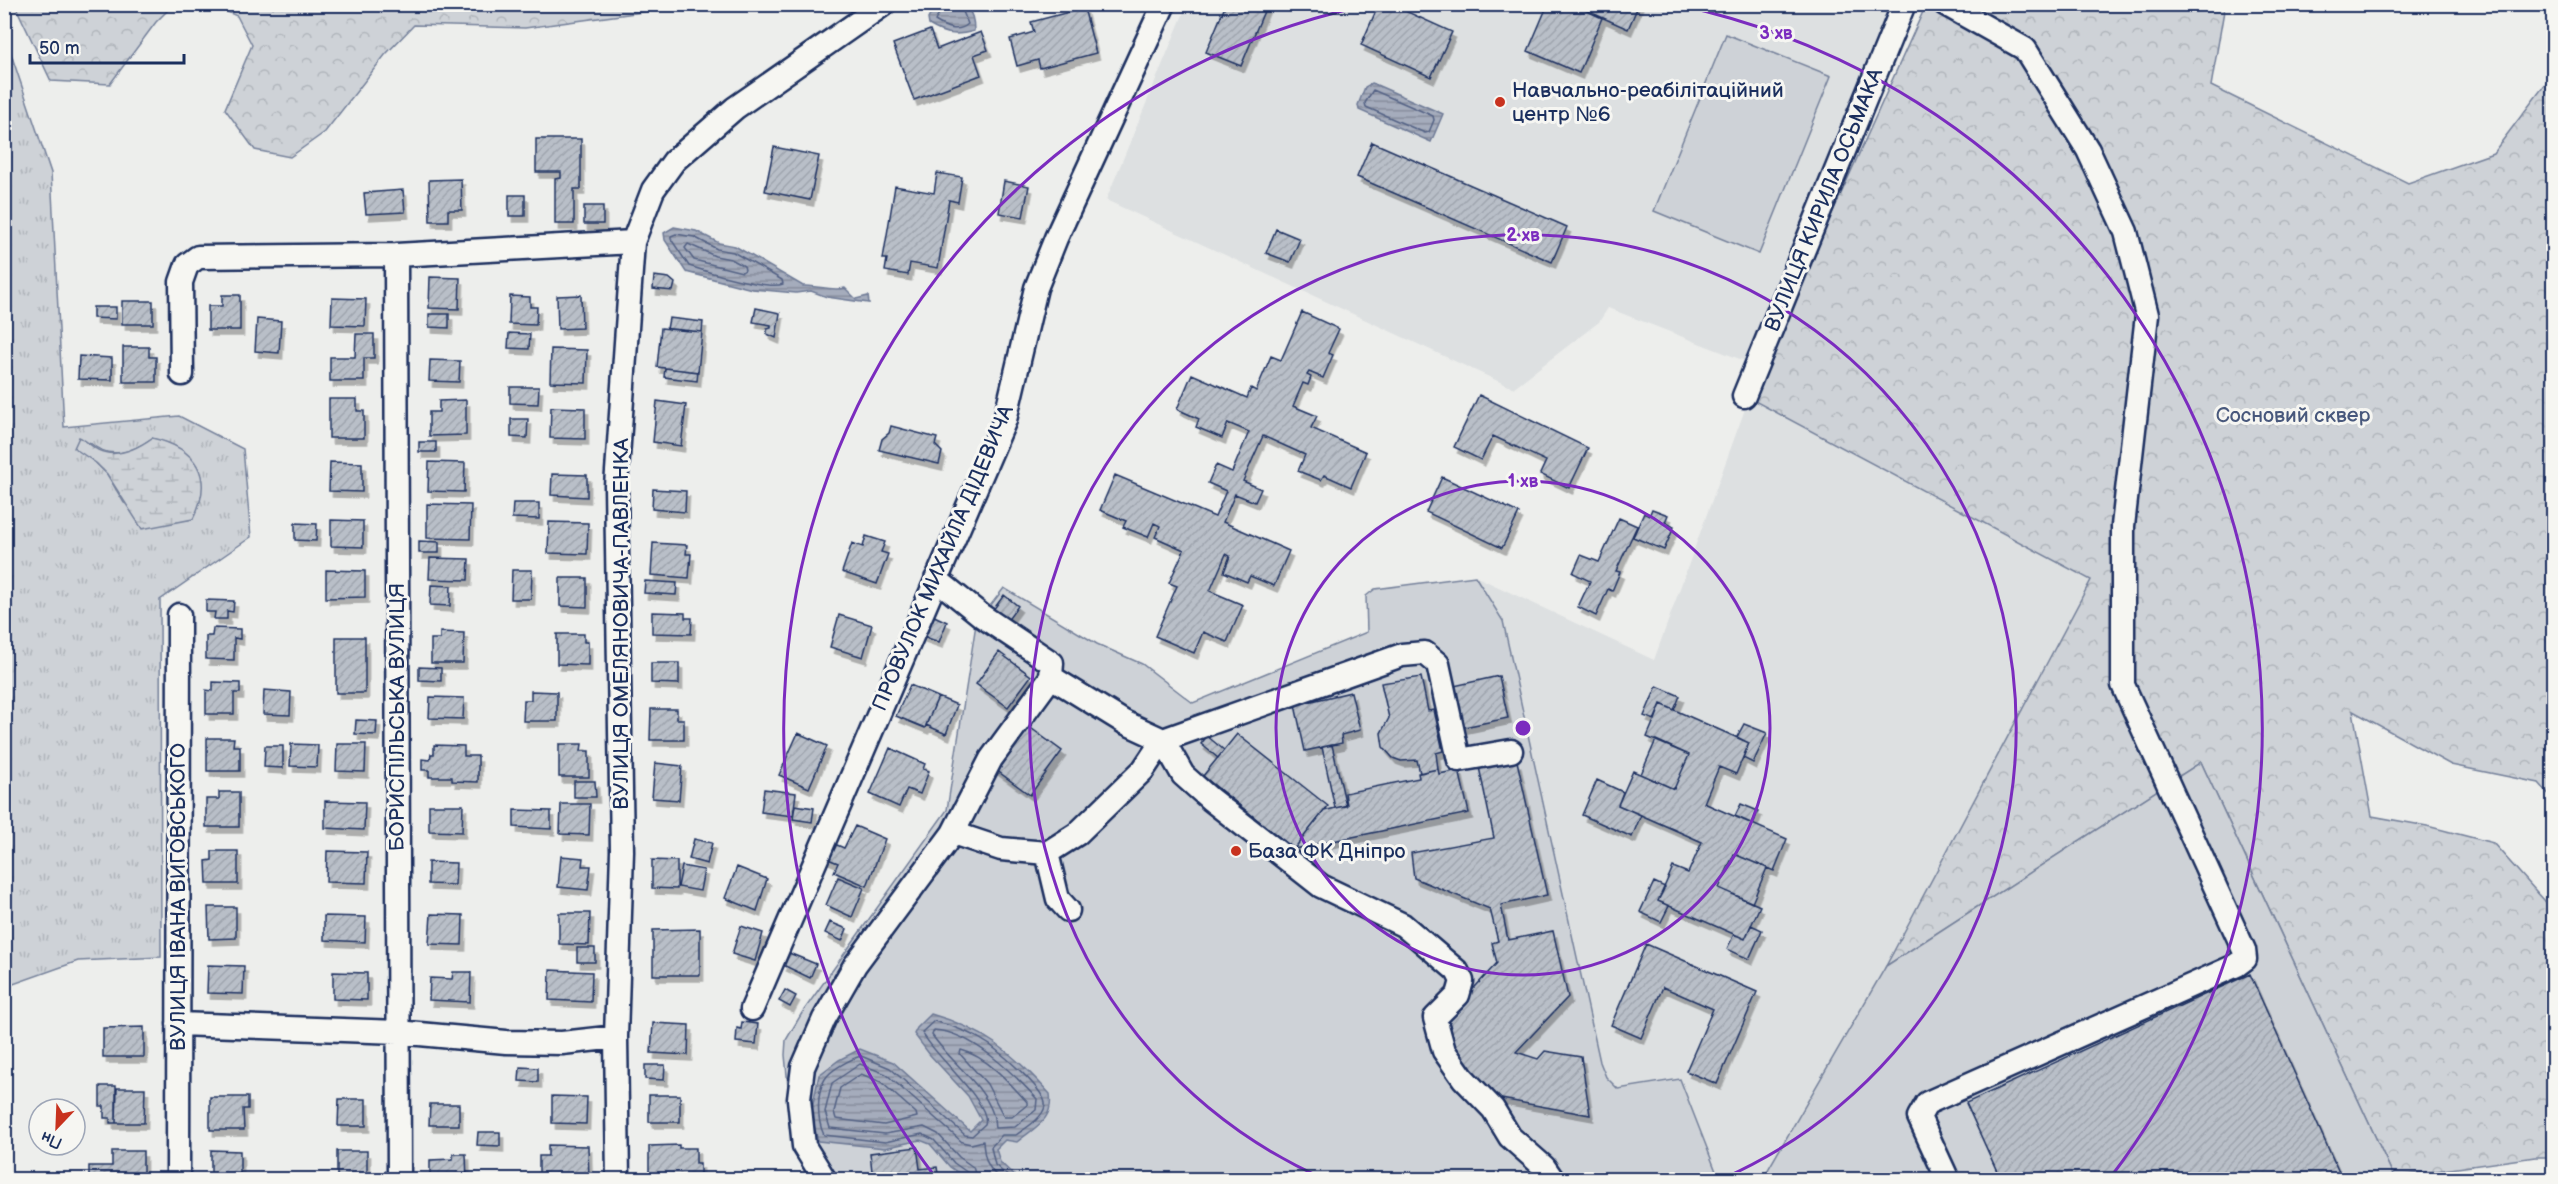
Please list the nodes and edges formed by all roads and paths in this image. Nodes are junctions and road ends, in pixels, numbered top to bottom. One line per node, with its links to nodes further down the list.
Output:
1 (884, 4): 5 (street, ВУЛИЦЯ ОМЕЛЯНОВИЧА-ПАВЛЕНКА)
2 (1164, 4): 9 (street, ПРОВУЛОК МИХАЙЛА ДІДЕВИЧА)
3 (1904, 4): 8 (street, ВУЛИЦЯ КИРИЛА ОСЬМАКА)
4 (1945, 4): 26 (street)
5 (633, 242): 6 (street); 20 (street, ВУЛИЦЯ ОМЕЛЯНОВИЧА-ПАВЛЕНКА)
6 (396, 255): 7 (street); 19 (street, БОРИСПІЛЬСЬКА ВУЛИЦЯ)
7 (182, 374)
8 (1744, 396)
9 (936, 579): 11 (street); 17 (street, ПРОВУЛОК МИХАЙЛА ДІДЕВИЧА)
10 (179, 615): 18 (street, ВУЛИЦЯ ІВАНА ВИГОВСЬКОГО)
11 (1051, 677): 12 (street); 14 (street)
12 (1163, 740): 13 (street); 15 (street); 25 (street)
13 (1511, 751)
14 (953, 833): 15 (street); 24 (street)
15 (1047, 853): 16 (street)
16 (1068, 910)
17 (752, 1009)
18 (178, 1024): 19 (street); 21 (street, ВУЛИЦЯ ІВАНА ВИГОВСЬКОГО)
19 (398, 1032): 20 (street); 22 (street, БОРИСПІЛЬСЬКА ВУЛИЦЯ)
20 (616, 1036): 23 (street, ВУЛИЦЯ ОМЕЛЯНОВИЧА-ПАВЛЕНКА)
21 (178, 1179)
22 (399, 1179)
23 (618, 1179)
24 (825, 1179)
25 (1553, 1179)
26 (1948, 1179)

